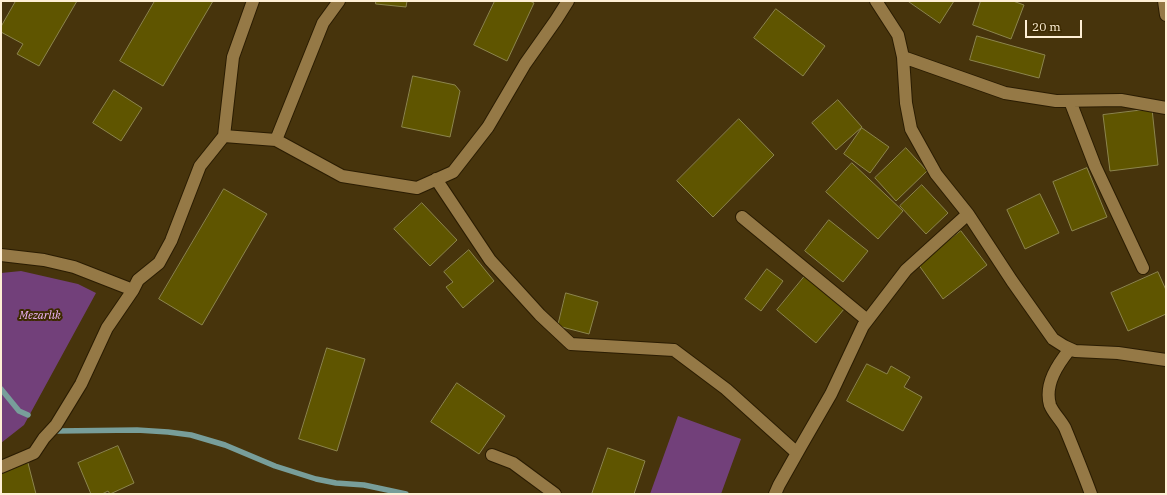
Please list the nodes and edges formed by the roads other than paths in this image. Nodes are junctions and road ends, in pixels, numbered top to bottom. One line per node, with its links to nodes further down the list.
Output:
1 (253, 1): 10 (street)
2 (339, 1): 11 (street)
3 (568, 1): 12 (street)
4 (876, 1): 7 (street)
5 (1164, 1): 6 (street)
6 (1166, 15)
7 (903, 57): 8 (street); 13 (street)
8 (1070, 101): 9 (street); 16 (street)
9 (1166, 108)
10 (224, 136): 11 (street); 17 (street)
11 (276, 140): 12 (street)
12 (436, 179): 21 (street)
13 (968, 214): 18 (street); 19 (street)
14 (742, 218): 18 (street)
15 (1, 255): 17 (street)
16 (1143, 268)
17 (133, 290): 23 (street)
18 (868, 320): 21 (street)
19 (1070, 349): 20 (street); 26 (street)
20 (1166, 360)
21 (797, 453): 25 (street)
22 (492, 455): 24 (street)
23 (1, 467)
24 (555, 494)
25 (775, 494)
26 (1091, 494)

